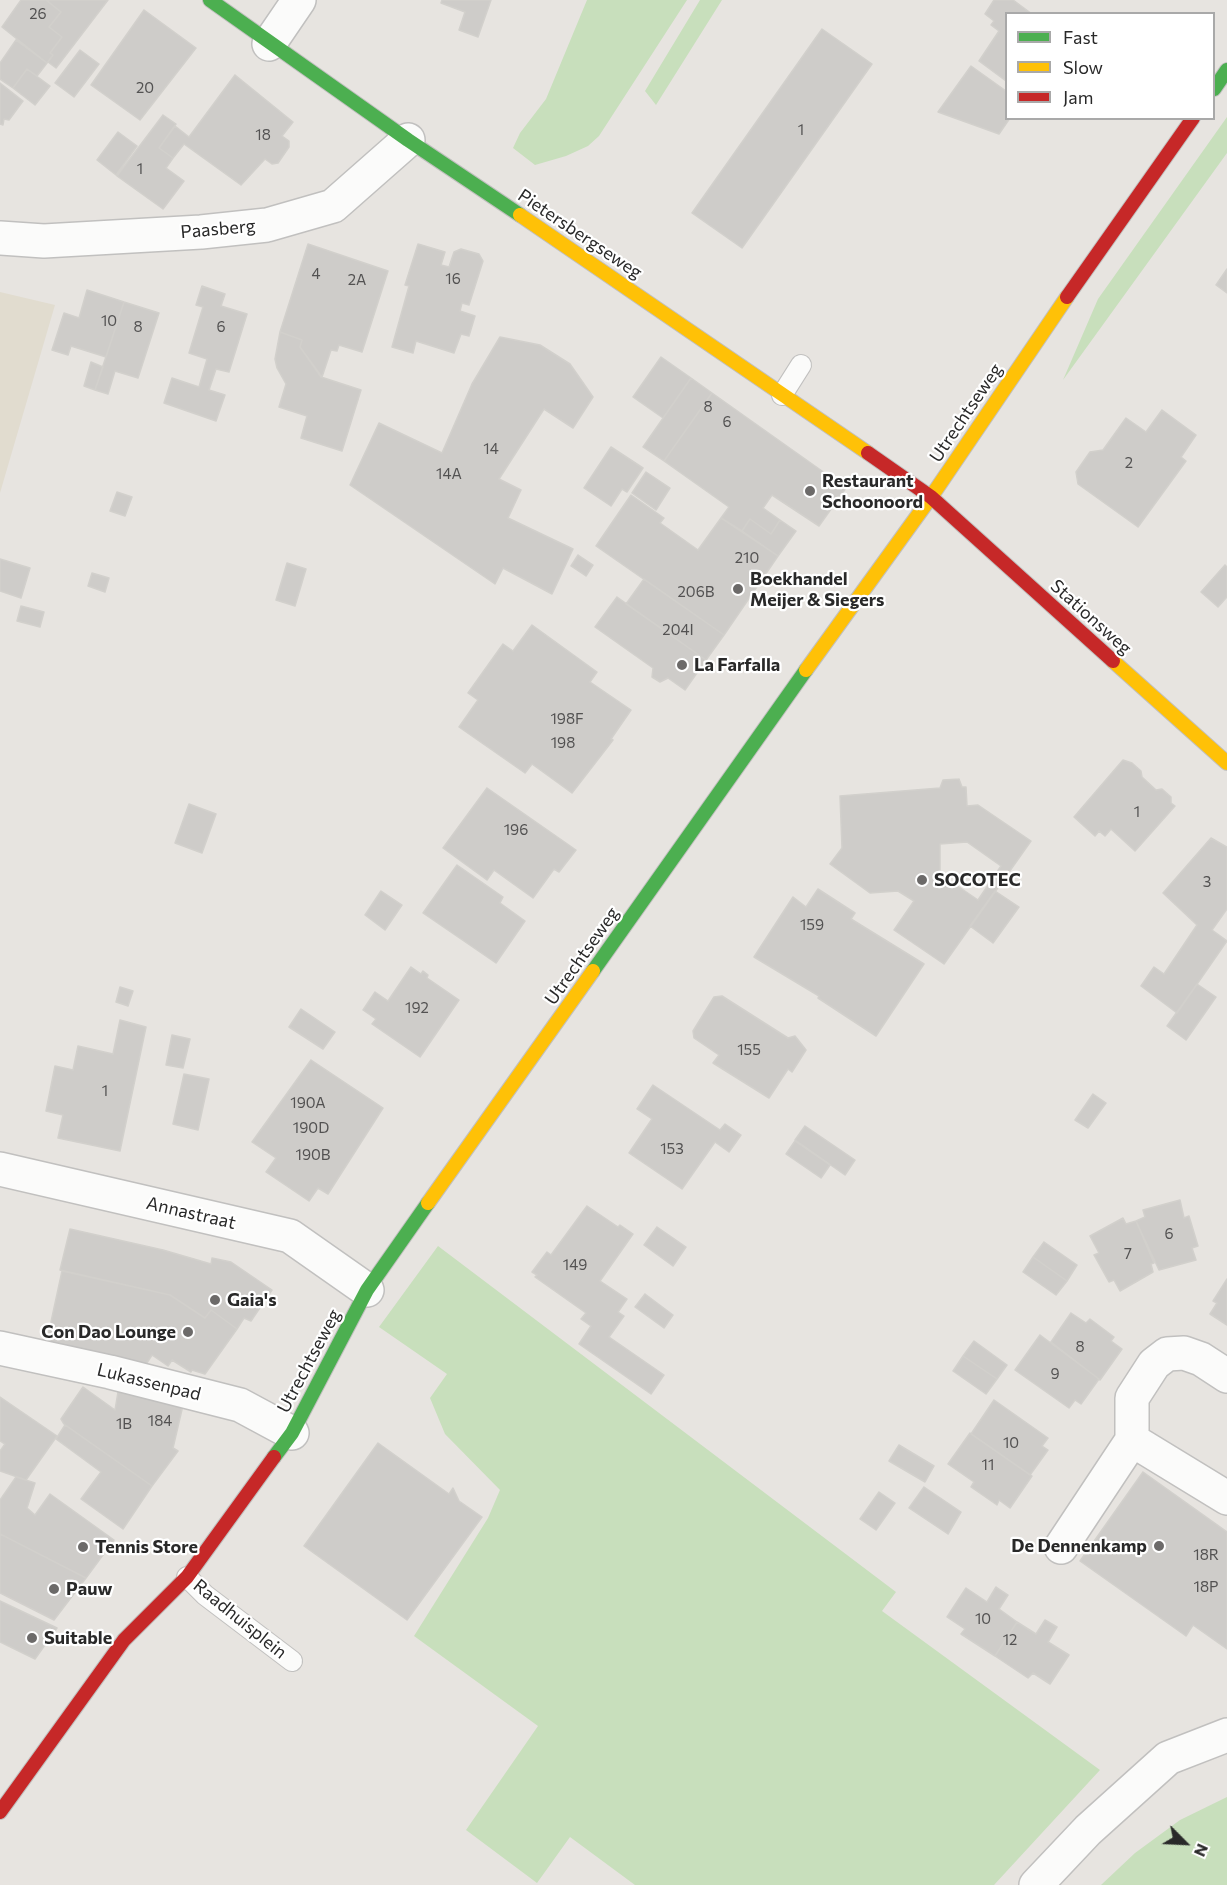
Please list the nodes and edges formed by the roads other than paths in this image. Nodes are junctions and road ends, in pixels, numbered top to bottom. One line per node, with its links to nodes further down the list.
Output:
1 (210, 0): 3 (main road, Pietersbergseweg)
2 (299, 0): 3 (street)
3 (269, 44): 7 (main road, Pietersbergseweg)
4 (1227, 70): 5 (main road)
5 (1215, 88)
6 (1192, 120): 11 (main road, Utrechtseweg)
7 (408, 140): 8 (street, Paasberg); 10 (main road, Pietersbergseweg)
8 (0, 238)
9 (801, 365): 10 (lane)
10 (782, 395): 11 (main road, Pietersbergseweg)
11 (931, 497): 12 (main road, Stationsweg); 14 (main road, Utrechtseweg)
12 (1227, 763)
13 (0, 1169): 14 (street, Annastraat)
14 (367, 1290): 17 (main road, Utrechtseweg)
15 (0, 1348): 17 (street, Lukassenpad)
16 (1227, 1376): 18 (street)
17 (292, 1433): 21 (main road, Utrechtseweg)
18 (1132, 1440): 19 (street); 20 (street)
19 (1227, 1498)
20 (1060, 1547)
21 (187, 1577): 22 (lane, Raadhuisplein); 24 (main road, Utrechtseweg)
22 (292, 1661)
23 (1227, 1735): 25 (street)
24 (0, 1812)
25 (1036, 1885)

